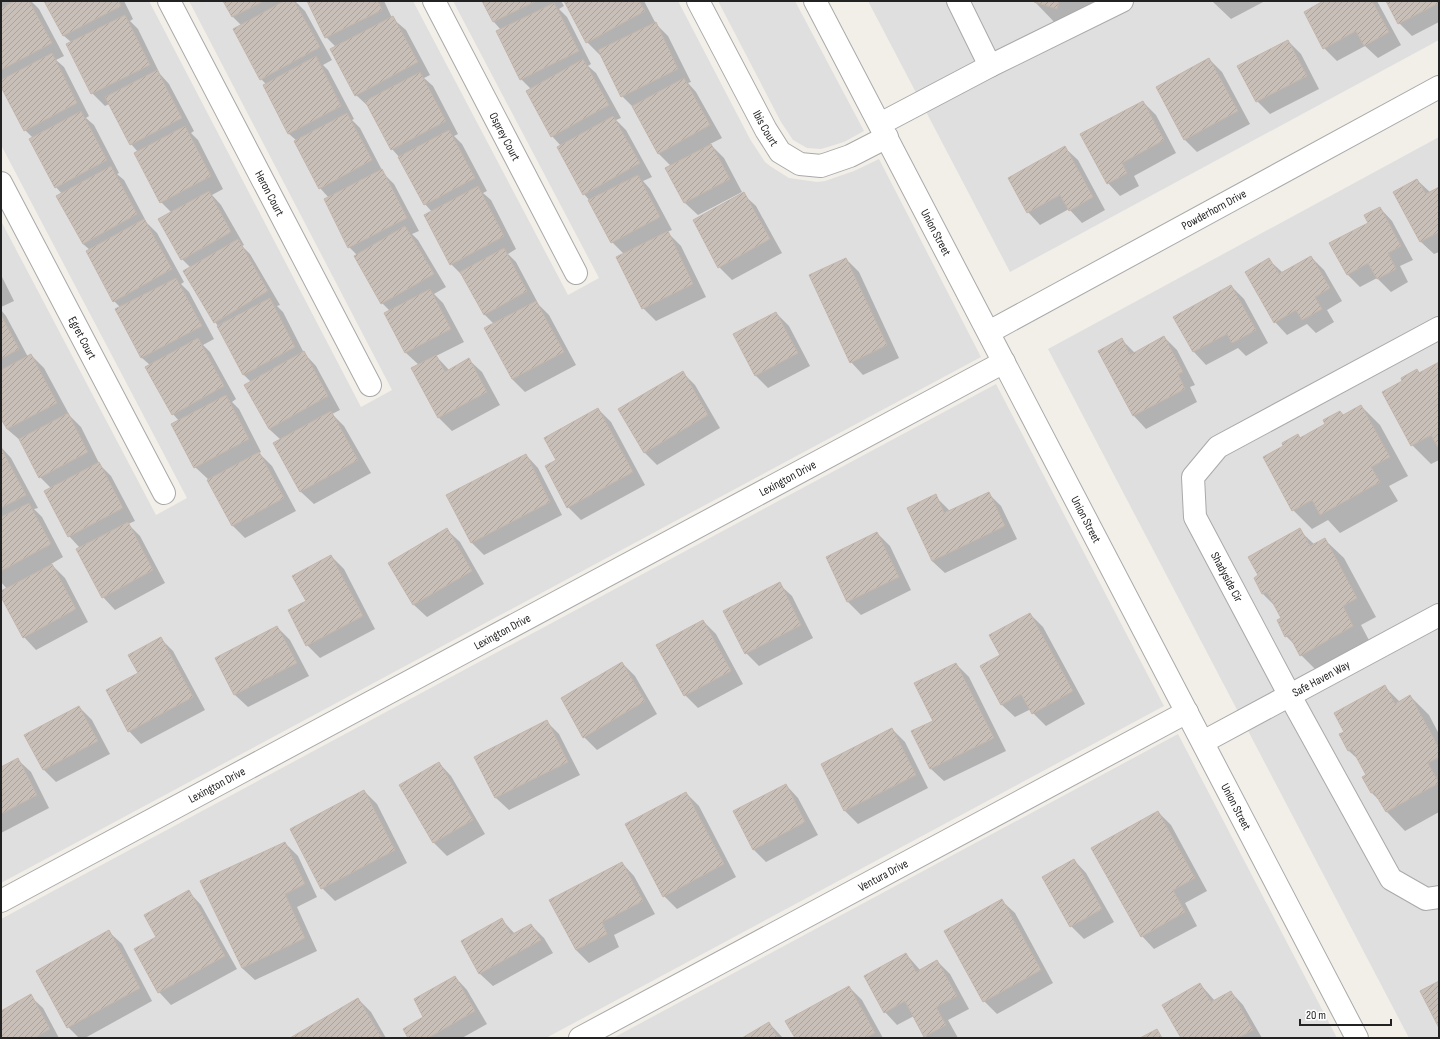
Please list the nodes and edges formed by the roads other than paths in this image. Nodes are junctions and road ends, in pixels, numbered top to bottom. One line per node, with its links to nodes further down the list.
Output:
1 (169, 1): 15 (street, Heron Court)
2 (434, 1): 11 (street, Osprey Court)
3 (698, 1): 9 (street, Ibis Court)
4 (815, 1): 9 (street, Union Street)
5 (958, 1): 7 (street)
6 (1122, 1): 7 (street, Ibis Court)
7 (990, 66): 9 (street, Ibis Court)
8 (1439, 87): 13 (street, Powderhorn Drive)
9 (883, 131): 13 (street, Union Street)
10 (1, 183): 16 (street, Egret Court)
11 (576, 273)
12 (1439, 328): 18 (street, Shadyside Cir)
13 (989, 332): 14 (street, Union Street)
14 (1004, 362): 19 (street, Union Street); 22 (street, Lexington Drive)
15 (370, 385)
16 (164, 493)
17 (1439, 615): 18 (street, Safe Haven Way)
18 (1290, 696): 20 (street, Safe Haven Way); 21 (street, Shadyside Cir)
19 (1187, 712): 20 (street, Union Street); 23 (street, Ventura Drive)
20 (1203, 742): 24 (street, Union Street)
21 (1439, 897)
22 (1, 901)
23 (580, 1038)
24 (1357, 1038)

